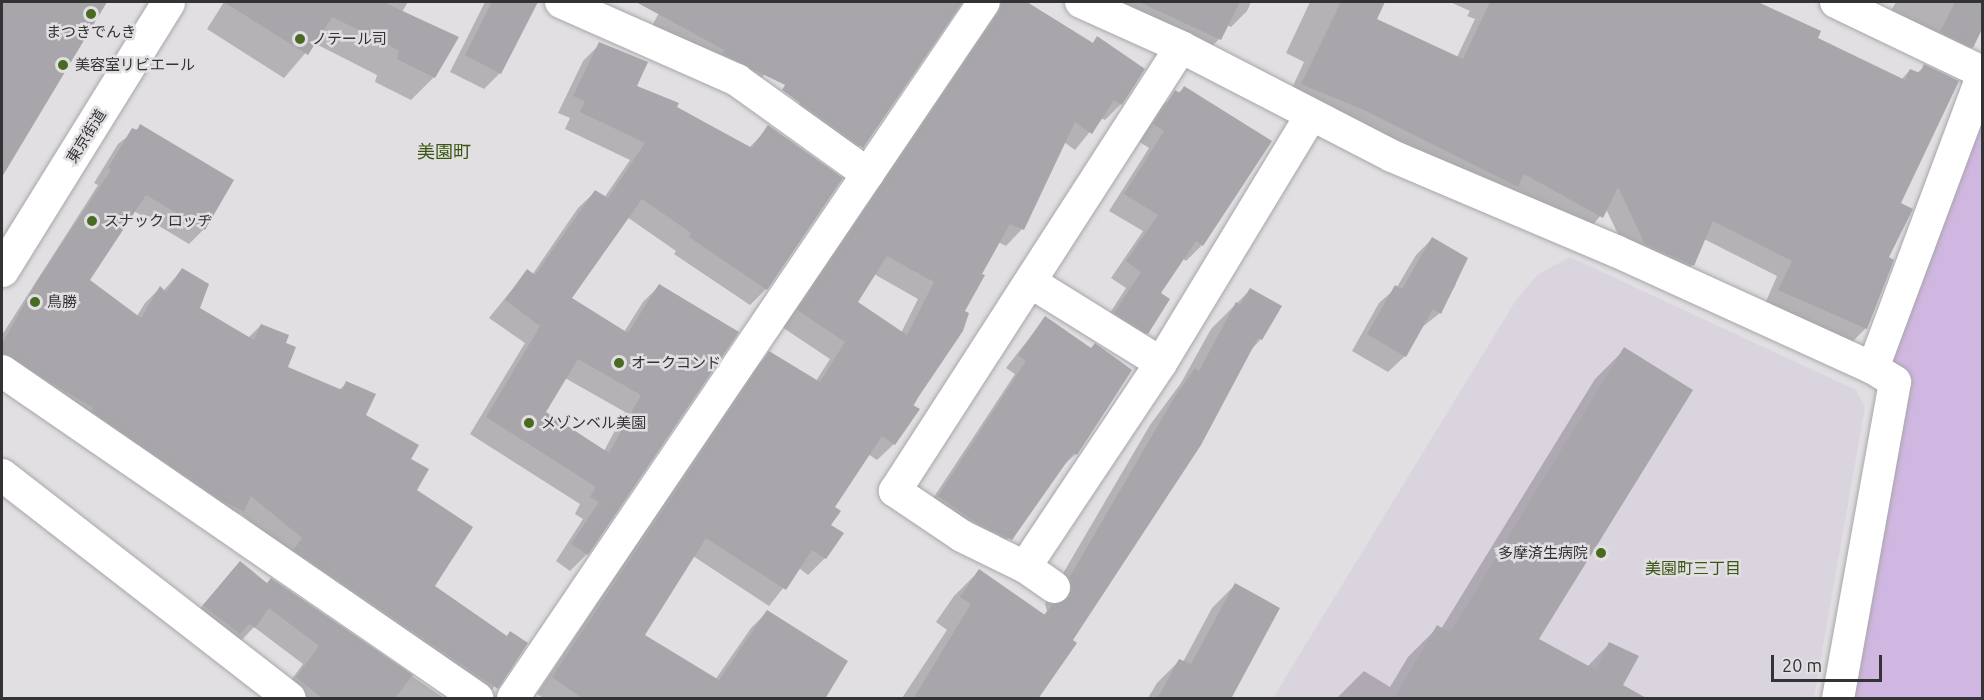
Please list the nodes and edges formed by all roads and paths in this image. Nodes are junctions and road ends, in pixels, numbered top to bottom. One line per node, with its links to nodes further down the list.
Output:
1 (168, 2): 10 (main road, 東京街道)
2 (561, 2): 9 (street)
3 (984, 2): 9 (street)
4 (1081, 2): 6 (street)
5 (1836, 2): 7 (street)
6 (1181, 47): 8 (street); 11 (street)
7 (1983, 74): 13 (street)
8 (1311, 115): 12 (street); 13 (street)
9 (868, 174): 20 (street)
10 (2, 270)
11 (1032, 283): 12 (street); 16 (street)
12 (1161, 363): 16 (street)
13 (1873, 368): 21 (street)
14 (2, 371): 19 (street)
15 (2, 475): 18 (street)
16 (1025, 567): 17 (street)
17 (1054, 587)
18 (290, 699)
19 (477, 699)
20 (513, 699)
21 (1838, 699)

